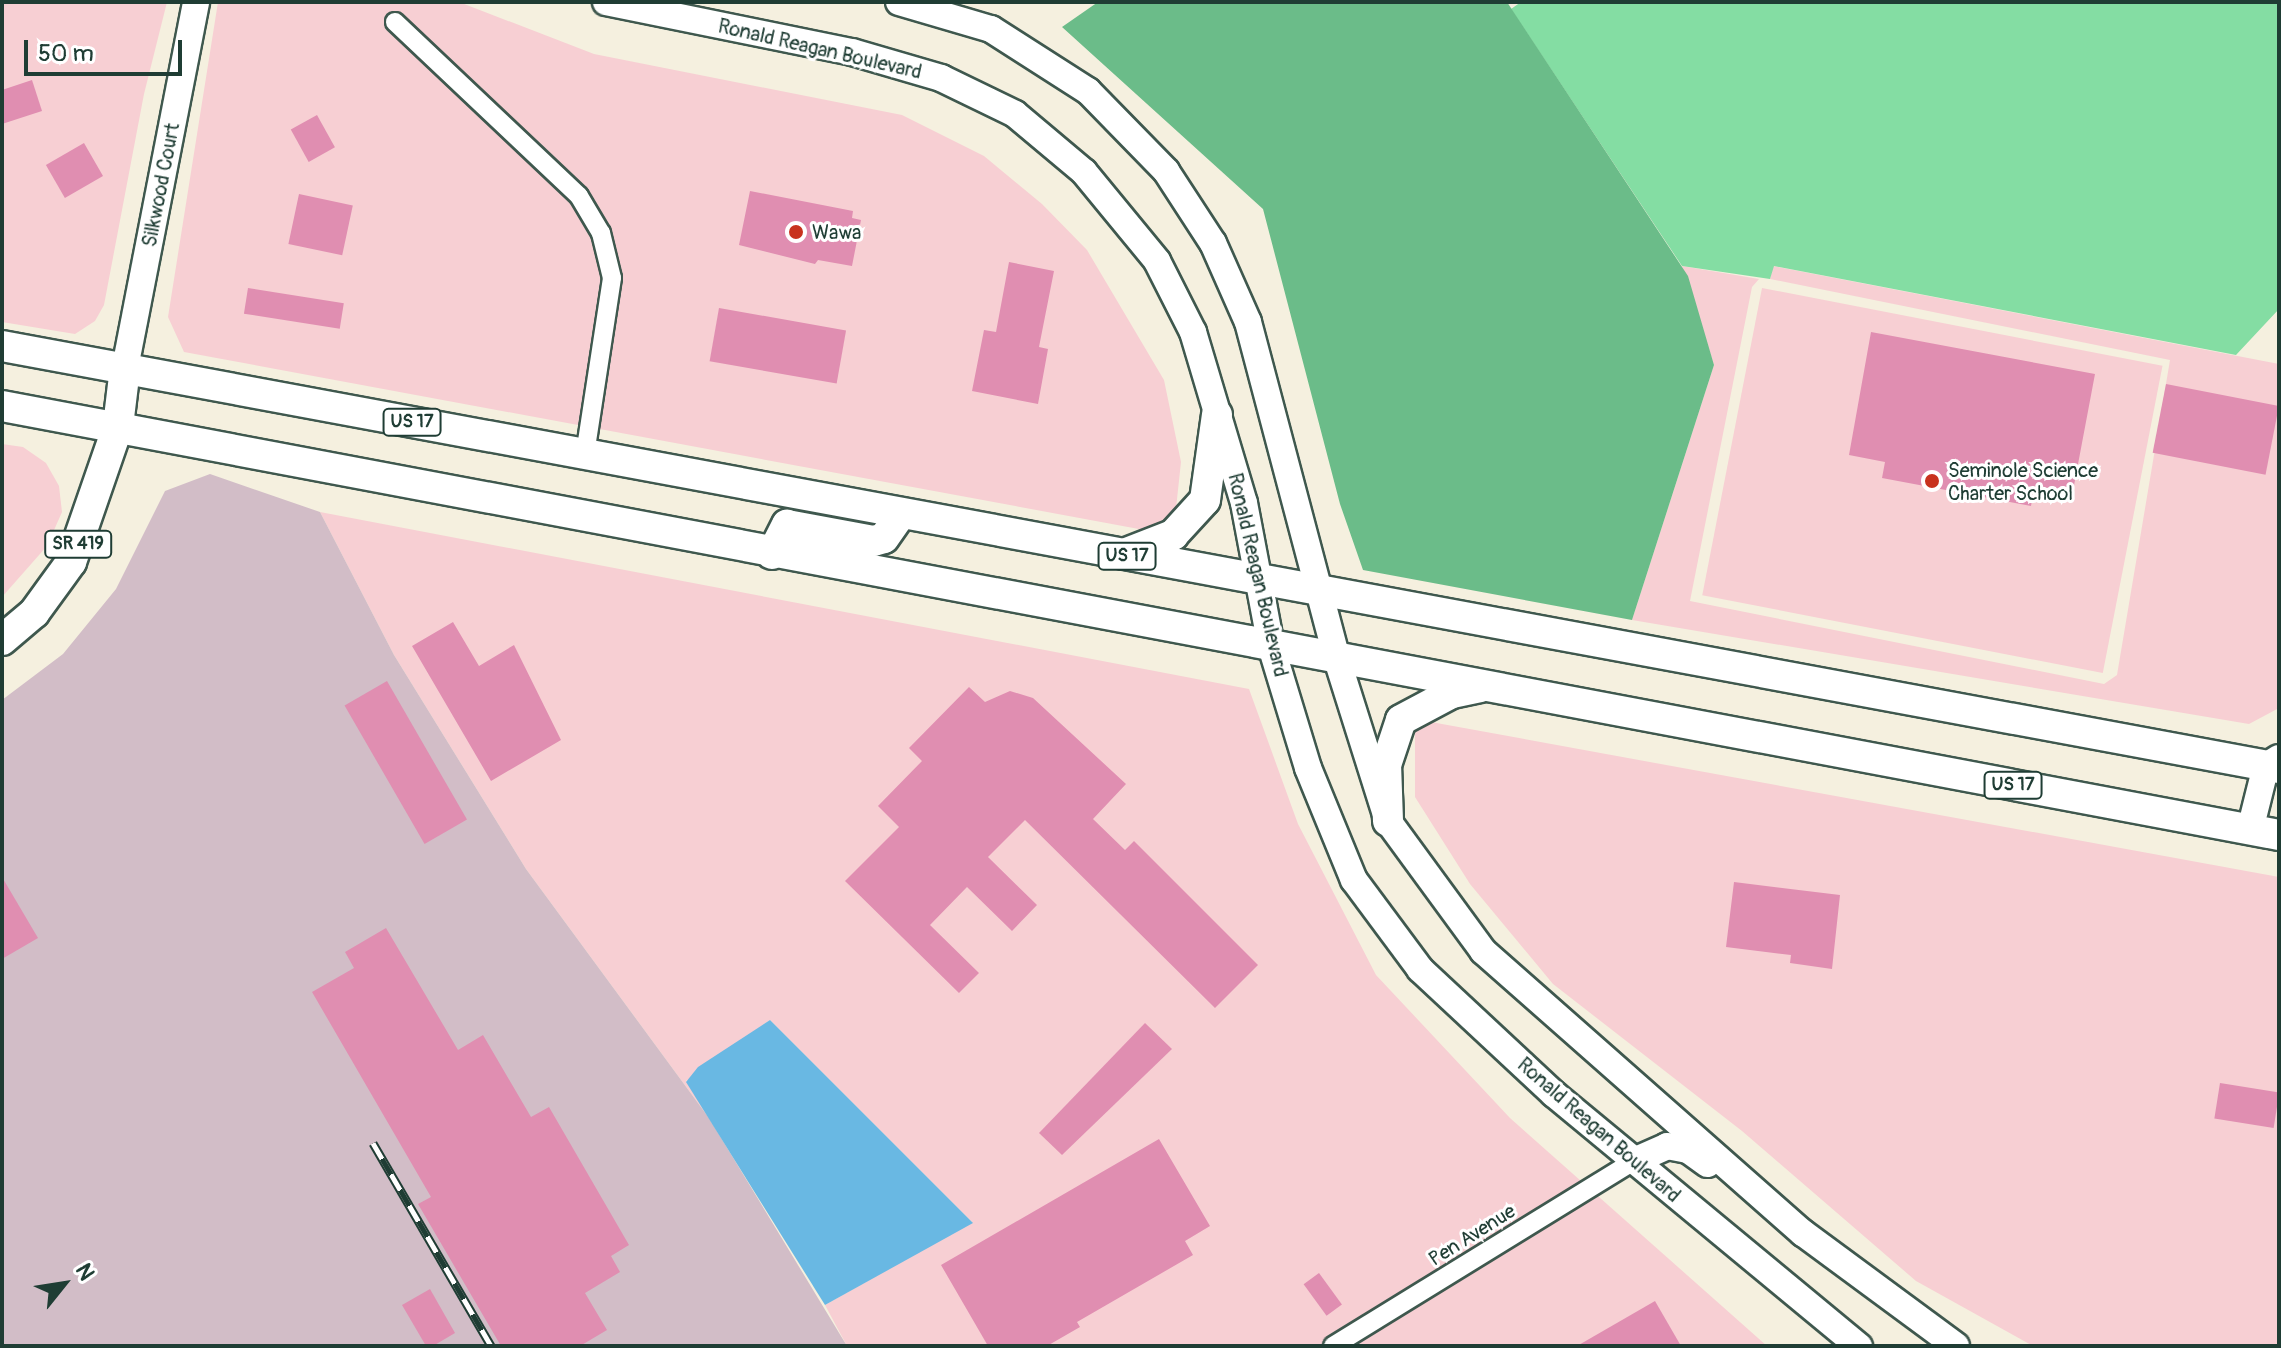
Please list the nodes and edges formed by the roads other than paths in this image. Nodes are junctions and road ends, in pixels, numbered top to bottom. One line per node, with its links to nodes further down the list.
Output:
1 (196, 2): 6 (main road, Silkwood Court)
2 (606, 2): 8 (main road, Ronald Reagan Boulevard)
3 (899, 2): 15 (main road)
4 (395, 22): 10 (street)
5 (2, 346): 6 (main road, US 17)
6 (125, 368): 9 (main road, SR 419); 10 (main road, US 17)
7 (2, 406): 9 (main road, US 17)
8 (1217, 415): 13 (main road); 14 (main road, Ronald Reagan Boulevard)
9 (118, 426): 12 (main road, US 17); 16 (main road, SR 419)
10 (585, 455): 11 (main road, US 17)
11 (901, 514): 12 (main road); 13 (main road, US 17)
12 (772, 554): 17 (main road, US 17)
13 (1121, 555): 14 (main road, US 17)
14 (1263, 582): 15 (main road, US 17); 17 (main road, Ronald Reagan Boulevard)
15 (1323, 593): 18 (main road); 20 (main road, US 17)
16 (2, 640)
17 (1271, 646): 18 (main road, US 17); 23 (main road, Ronald Reagan Boulevard)
18 (1336, 656): 19 (main road, US 17); 21 (main road)
19 (1486, 685): 21 (main road); 22 (main road, US 17)
20 (2275, 764): 22 (main road)
21 (1388, 821): 24 (main road)
22 (2265, 832)
23 (1634, 1161): 24 (main road); 25 (street, Pen Avenue); 27 (main road, Ronald Reagan Boulevard)
24 (1803, 1233): 28 (main road)
25 (1361, 1339): 26 (street, Pen Avenue)
26 (1333, 1346)
27 (1859, 1346)
28 (1956, 1346)

